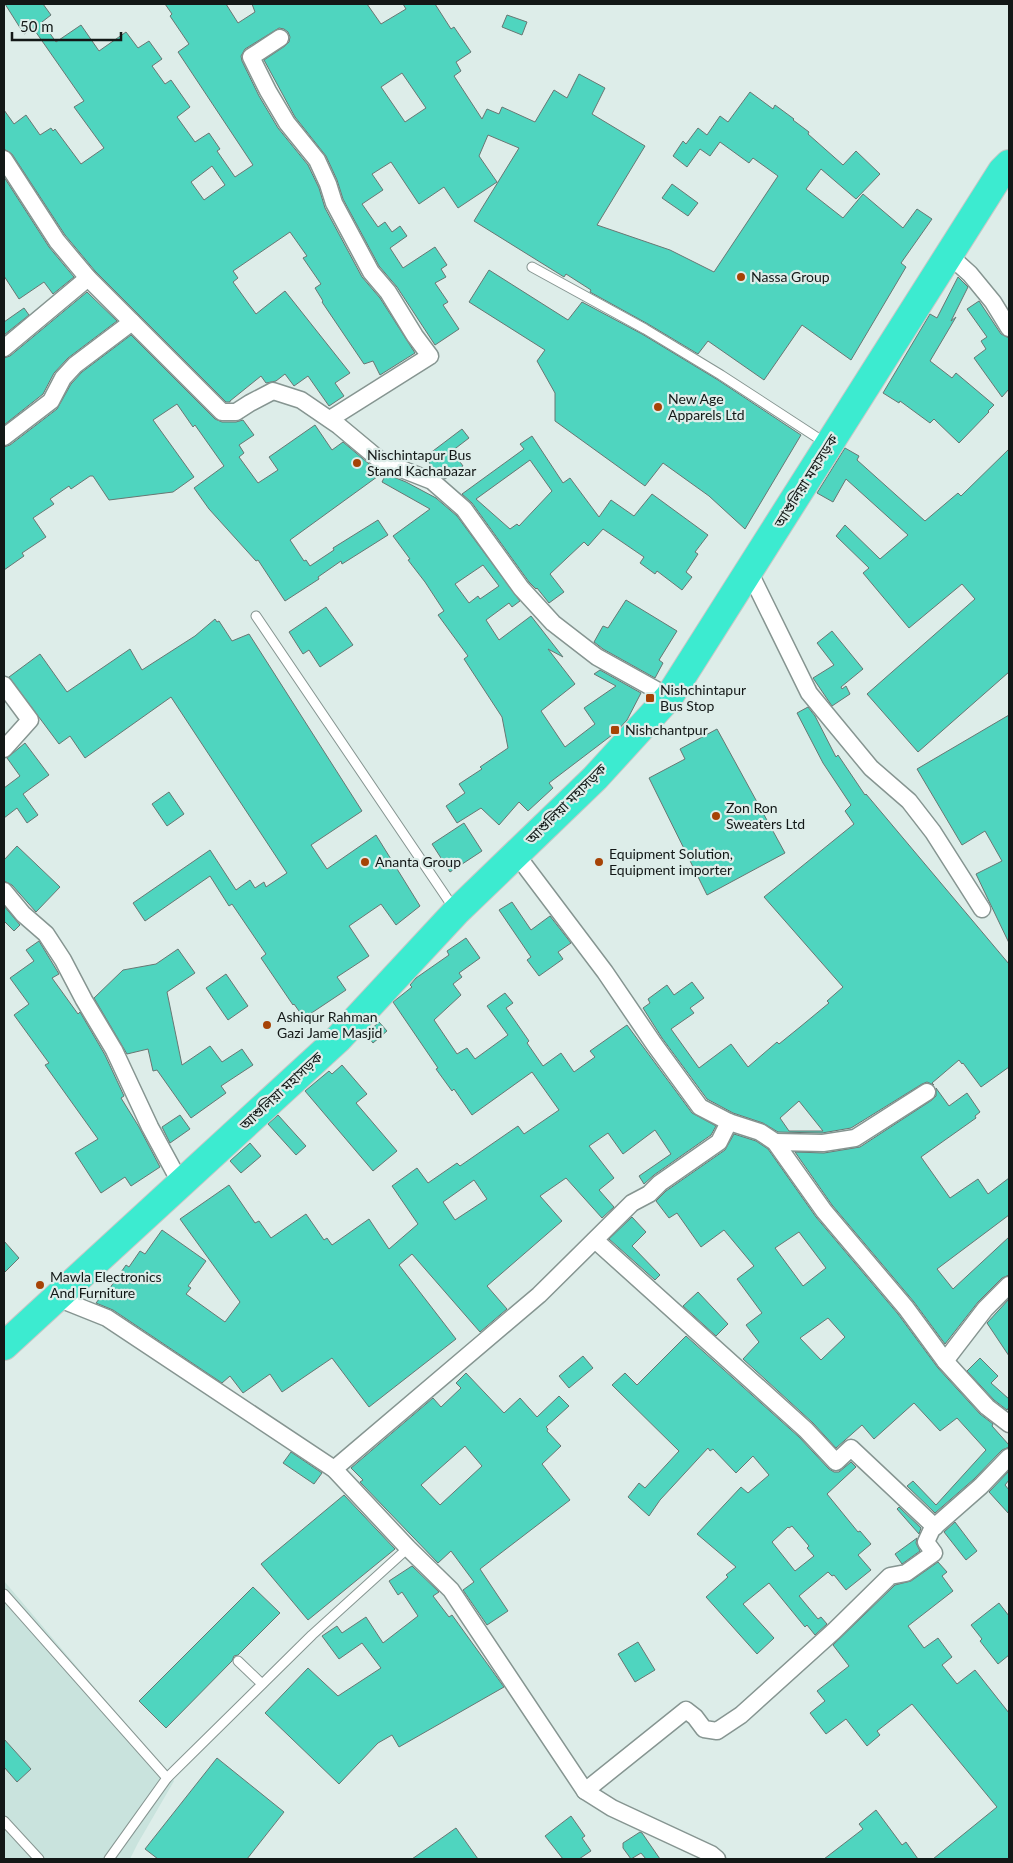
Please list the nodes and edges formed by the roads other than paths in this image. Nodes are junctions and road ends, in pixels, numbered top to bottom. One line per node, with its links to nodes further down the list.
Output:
1 (280, 38): 10 (street)
2 (4, 159): 6 (street)
3 (1009, 164): 4 (highway, আশুলিয়া মহাসড়ক)
4 (949, 256): 8 (street); 12 (highway, আশুলিয়া মহাসড়ক)
5 (532, 268): 12 (lane)
6 (88, 278): 7 (street); 9 (street)
7 (132, 322): 10 (street); 11 (street)
8 (1009, 328)
9 (4, 348)
10 (330, 419): 16 (street)
11 (4, 437)
12 (829, 445): 13 (highway, আশুলিয়া মহাসড়ক)
13 (749, 571): 16 (highway, আশুলিয়া মহাসড়ক); 20 (street)
14 (256, 616): 21 (lane)
15 (4, 685): 17 (street)
16 (668, 697): 18 (highway, আশুলিয়া মহাসড়ক)
17 (4, 749)
18 (516, 854): 21 (highway, আশুলিয়া মহাসড়ক); 23 (street)
19 (4, 891): 25 (street)
20 (982, 909)
21 (456, 912): 25 (highway, আশুলিয়া মহাসড়ক)
22 (927, 1092): 24 (street)
23 (730, 1122): 24 (street); 26 (street)
24 (774, 1142): 30 (street)
25 (180, 1184): 28 (highway, আশুলিয়া মহাসড়ক)
26 (595, 1240): 33 (street); 34 (street)
27 (1009, 1285): 30 (street)
28 (57, 1298): 29 (highway, আশুলিয়া মহাসড়ক); 33 (street)
29 (4, 1346)
30 (945, 1361): 31 (street)
31 (1009, 1424)
32 (1009, 1457): 34 (street)
33 (334, 1469): 35 (street)
34 (935, 1527): 40 (street)
35 (408, 1548): 38 (lane); 40 (street)
36 (4, 1594): 39 (lane)
37 (238, 1661): 38 (lane)
38 (262, 1684): 39 (lane)
39 (166, 1778): 43 (lane)
40 (585, 1791): 44 (street)
41 (4, 1821): 42 (lane)
42 (39, 1859)
43 (109, 1859)
44 (717, 1859)

